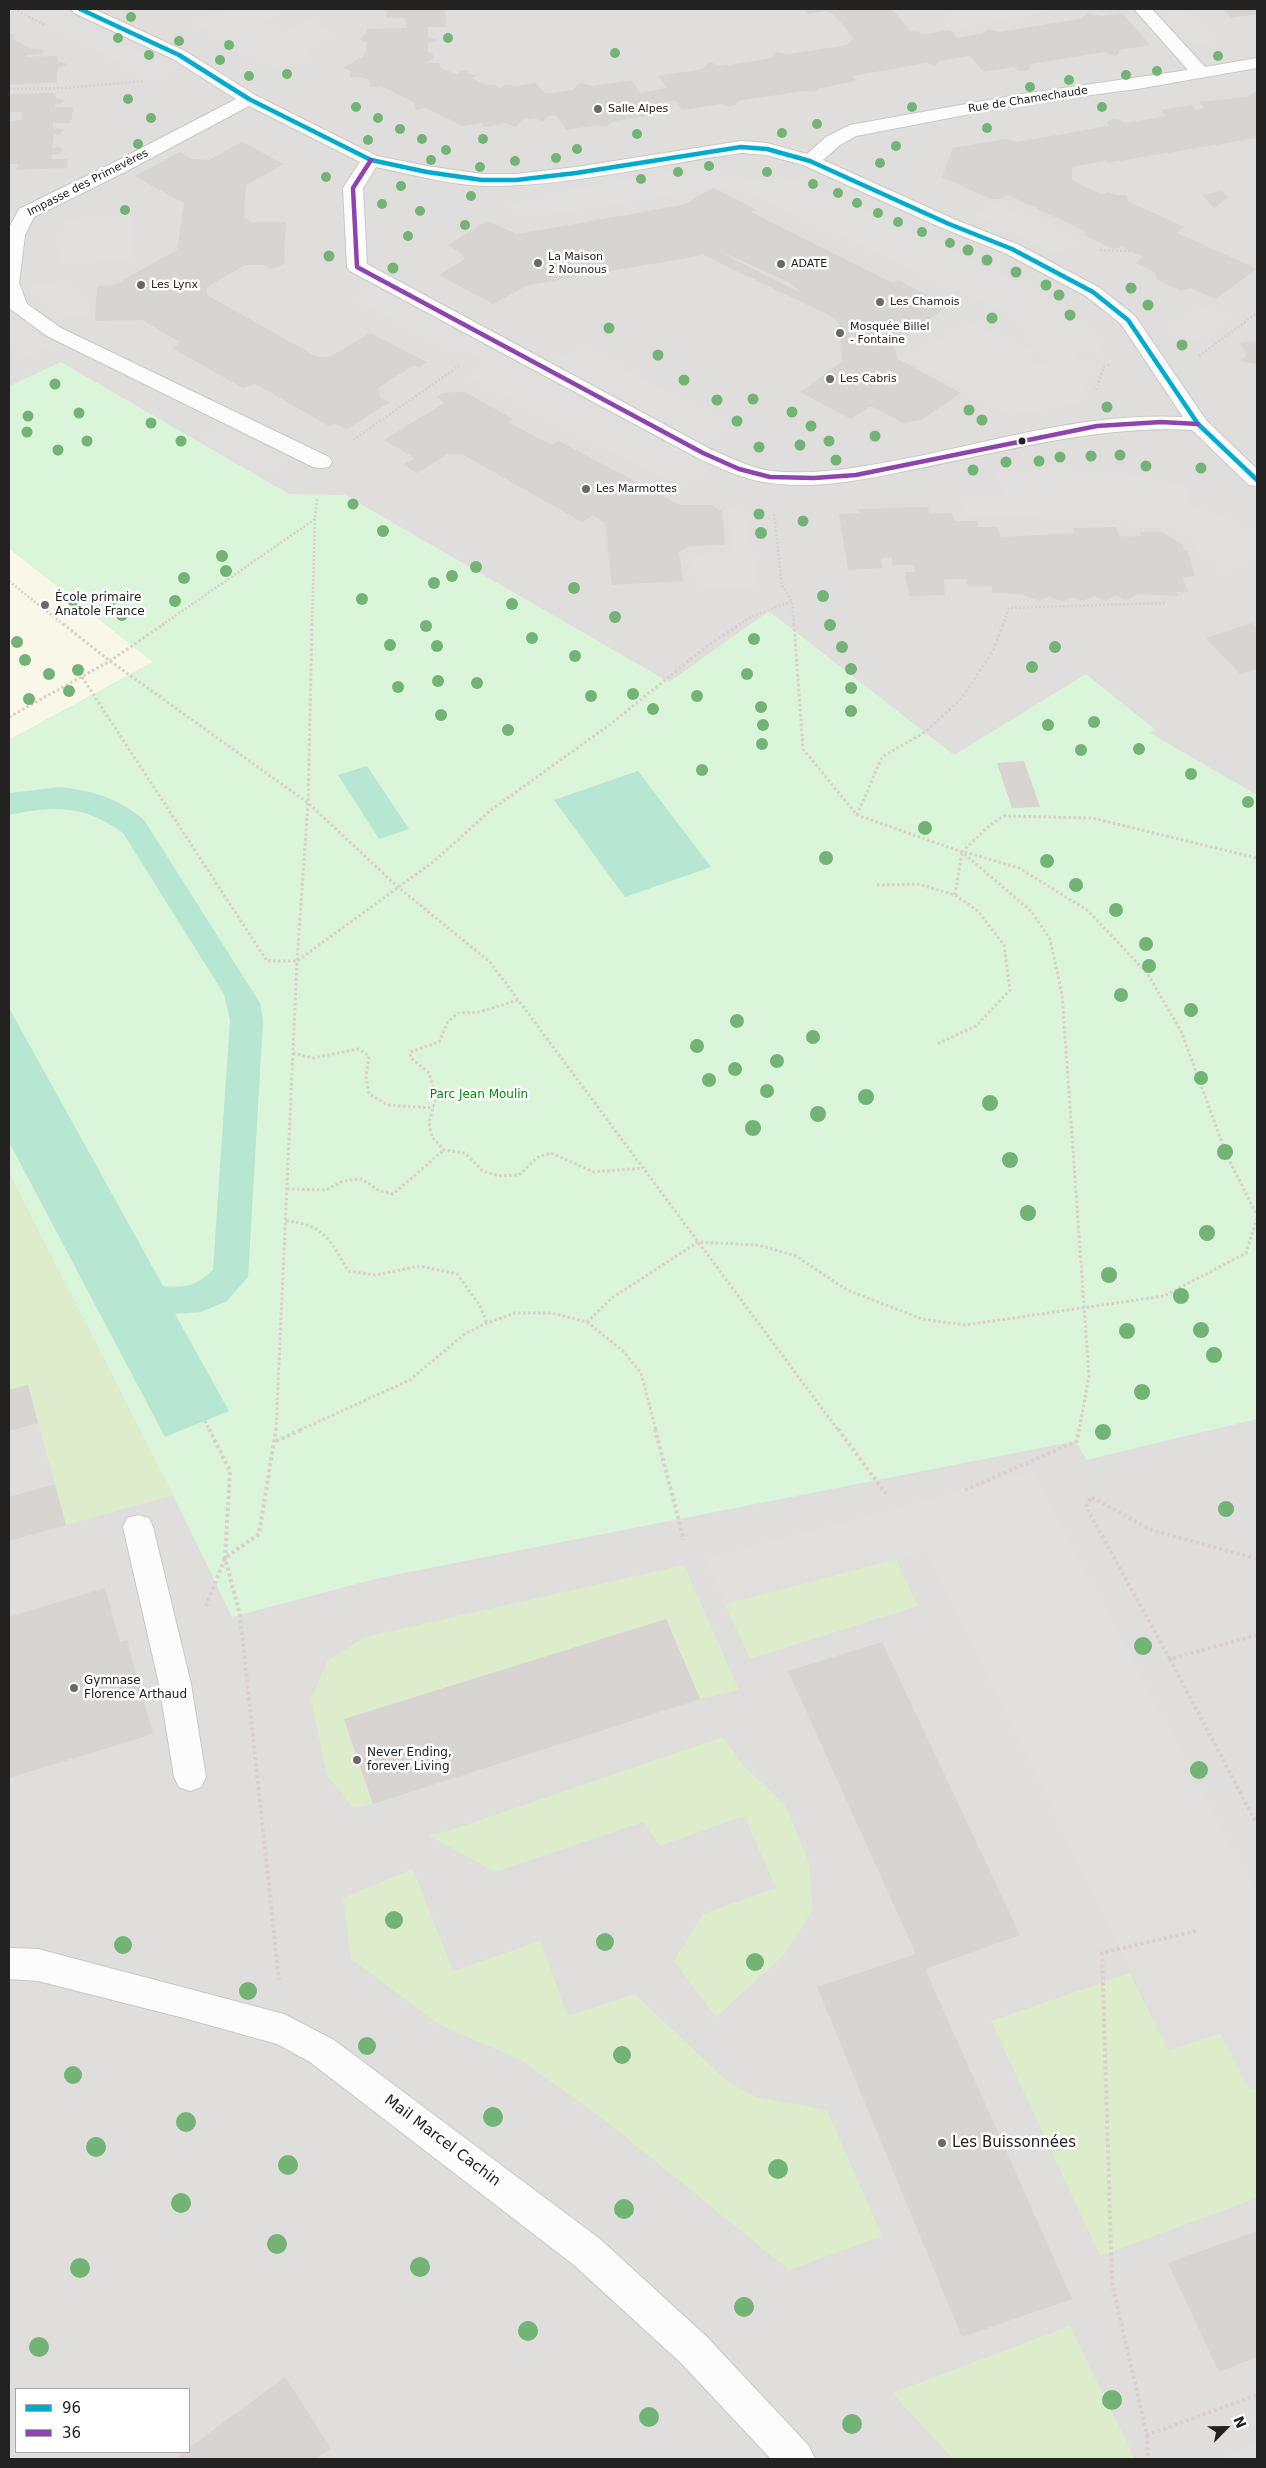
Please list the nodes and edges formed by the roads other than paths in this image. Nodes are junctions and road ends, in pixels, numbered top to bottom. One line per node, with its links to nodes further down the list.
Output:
1 (80, 9): 5 (street)
2 (1143, 9): 4 (street)
3 (1257, 64): 4 (street, Rue de Chamechaude)
4 (1201, 73): 7 (street, Rue de Chamechaude)
5 (249, 99): 6 (street); 9 (street, Impasse des Primevères)
6 (371, 160): 7 (street); 8 (street)
7 (810, 161): 8 (street)
8 (1198, 424): 10 (street)
9 (322, 462)
10 (1257, 480)
11 (138, 1527): 12 (street)
12 (190, 1777)
13 (9, 1963): 14 (street, Mail Marcel Cachin)
14 (796, 2459)

